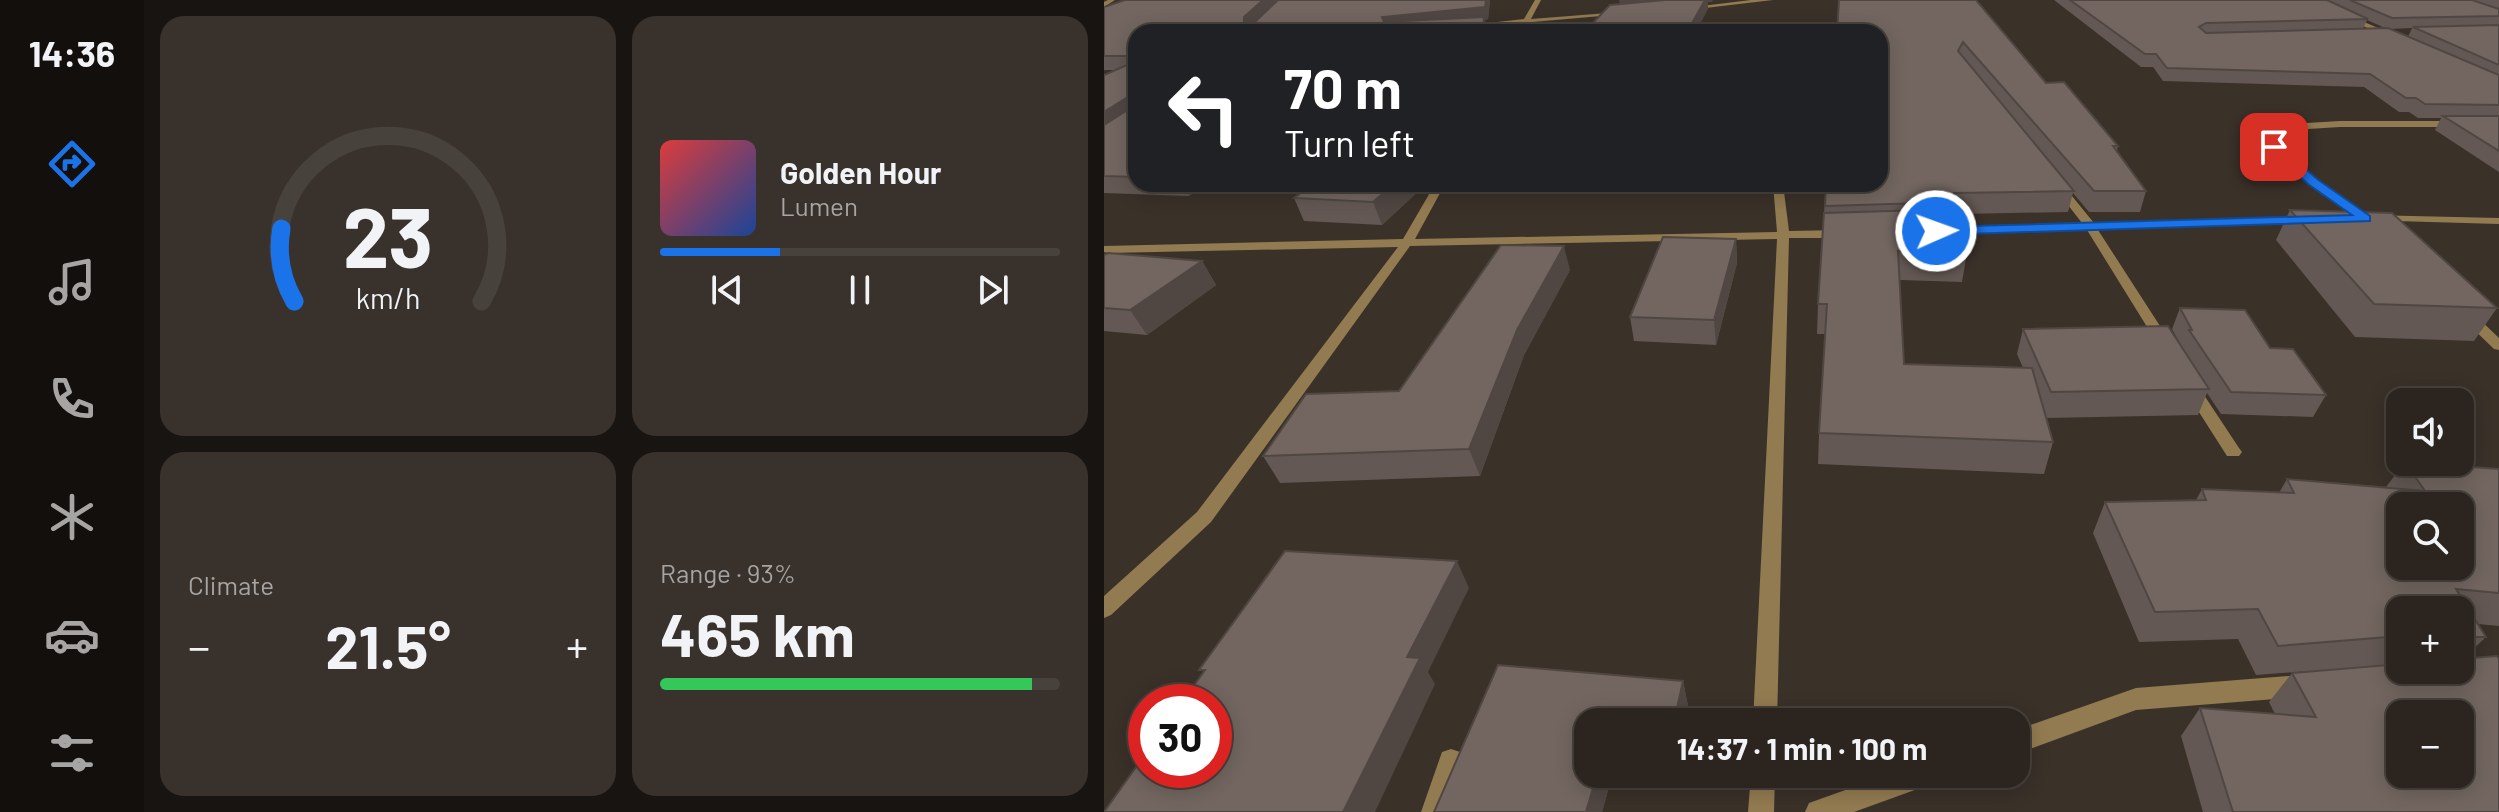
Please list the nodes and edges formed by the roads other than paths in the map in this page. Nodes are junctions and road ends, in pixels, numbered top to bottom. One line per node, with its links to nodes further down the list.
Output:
1 (1112, 0): 5 (street)
2 (1538, 0): 8 (street)
3 (1770, 0): 6 (street)
4 (2308, 0): 10 (street)
5 (1104, 5)
6 (1675, 9)
7 (1631, 13): 8 (street)
8 (1526, 22): 9 (street)
9 (1496, 24)
10 (2389, 34): 11 (street); 12 (street)
11 (2358, 35)
12 (2404, 37)
13 (2499, 124): 17 (street)
14 (2050, 176): 21 (street)
15 (1435, 192): 26 (street)
16 (1779, 192): 25 (street)
17 (2365, 218): 18 (street); 20 (street); 22 (street)
18 (2350, 219)
19 (2319, 220): 21 (street)
20 (2499, 221)
21 (2090, 226): 23 (street); 30 (street)
22 (2376, 229)
23 (1936, 231)
24 (1860, 233): 25 (street)
25 (1783, 235): 26 (street); 33 (street)
26 (1406, 244): 27 (street); 31 (street)
27 (1105, 250)
28 (2454, 303): 29 (street)
29 (2499, 346)
30 (2233, 452)
31 (1104, 609)
32 (2326, 684): 34 (street)
33 (1766, 708)
34 (2030, 737)
35 (1451, 761): 38 (street)
36 (1762, 788): 39 (street)
37 (1886, 788): 40 (street)
38 (1434, 812)
39 (1761, 812)
40 (1818, 812)

